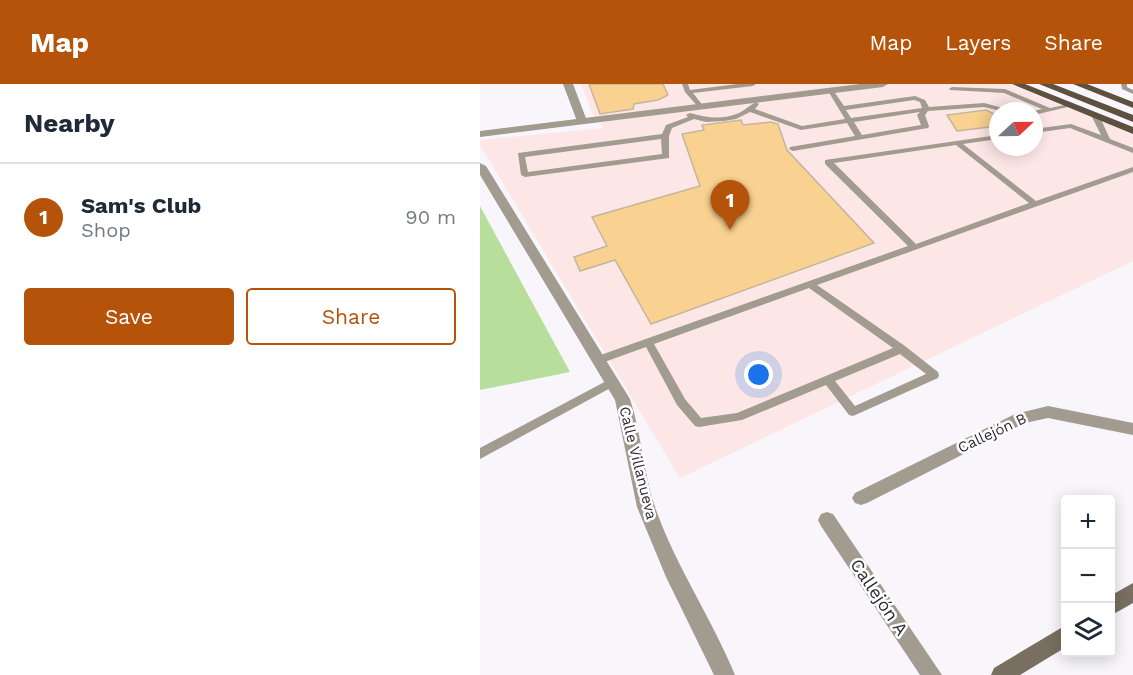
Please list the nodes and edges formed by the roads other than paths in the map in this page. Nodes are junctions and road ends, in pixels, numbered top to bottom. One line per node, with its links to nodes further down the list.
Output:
1 (568, 84): 33 (street)
2 (685, 84): 14 (lane)
3 (753, 84): 14 (lane)
4 (883, 84): 10 (street)
5 (1017, 84): 19 (main road)
6 (1044, 84): 31 (main road)
7 (1063, 84): 28 (main road)
8 (1078, 84): 12 (main road)
9 (1124, 84): 15 (lane)
10 (858, 86): 13 (street)
11 (950, 86): 21 (lane); 26 (lane)
12 (1098, 88): 17 (main road)
13 (831, 91): 16 (street); 22 (lane)
14 (688, 92): 20 (lane)
15 (1133, 92)
16 (760, 99): 20 (street); 25 (lane)
17 (1133, 105)
18 (989, 106): 21 (lane)
19 (1069, 106): 26 (lane); 30 (main road)
20 (700, 107): 24 (street)
21 (960, 107): 23 (lane)
22 (842, 108): 23 (lane); 32 (lane)
23 (926, 109): 32 (lane); 38 (lane)
24 (682, 110): 29 (lane); 33 (street)
25 (751, 110): 29 (lane); 32 (lane)
26 (1050, 110): 27 (lane)
27 (1043, 111)
28 (1133, 111)
29 (693, 117): 37 (lane)
30 (1096, 117): 35 (main road); 40 (lane)
31 (1133, 118)
32 (850, 121): 38 (lane)
33 (582, 122): 36 (street)
34 (1043, 130): 40 (lane)
35 (1133, 131)
36 (480, 134)
37 (665, 136): 37 (lane)
38 (860, 138): 42 (lane)
39 (989, 138): 41 (lane)
40 (1107, 141): 43 (lane)
41 (957, 143): 46 (lane); 47 (lane)
42 (793, 149)
43 (1133, 151)
44 (480, 166): 51 (street, Calle Villanueva)
45 (1133, 169): 46 (lane)
46 (1035, 204): 47 (lane)
47 (914, 247): 48 (lane)
48 (809, 284): 49 (lane); 50 (lane)
49 (648, 342): 51 (lane); 52 (lane)
50 (901, 349): 52 (lane); 52 (lane)
51 (599, 360): 53 (street, Calle Villanueva)
52 (828, 380)
53 (612, 382): 55 (lane); 61 (street, Calle Villanueva)
54 (1133, 429): 56 (street, Callejón B)
55 (480, 454)
56 (861, 498)
57 (827, 520): 62 (street, Callejón A)
58 (1133, 592): 59 (main road)
59 (1115, 604)
60 (1061, 638): 63 (main road)
61 (725, 675)
62 (932, 675)
63 (1001, 675)

